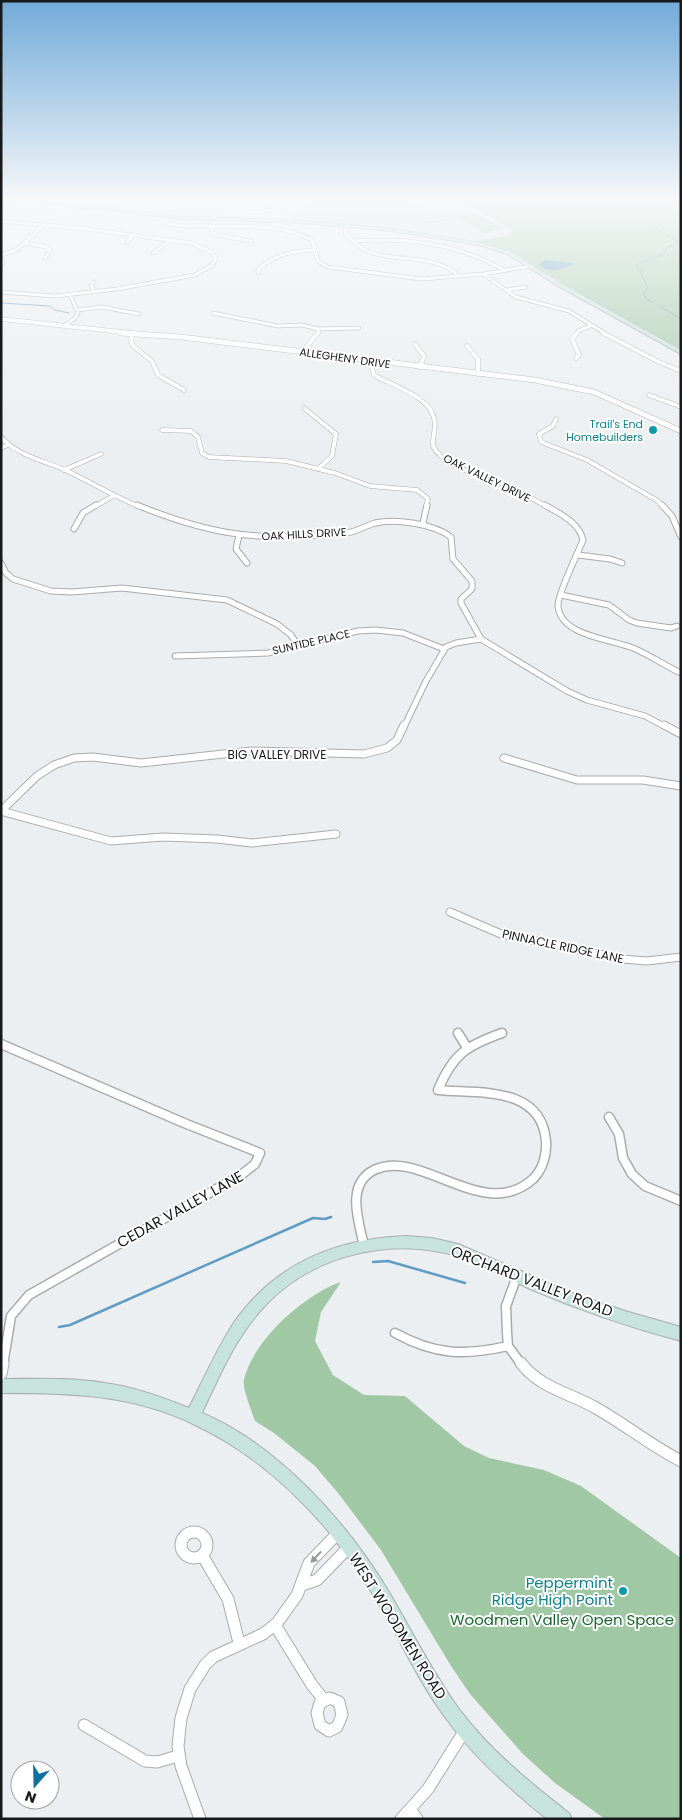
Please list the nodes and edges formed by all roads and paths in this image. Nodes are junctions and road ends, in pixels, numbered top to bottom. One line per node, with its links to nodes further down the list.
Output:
1 (93, 283): 8 (street)
2 (147, 283): 8 (street)
3 (496, 283): 6 (street)
4 (560, 283): 22 (main road)
5 (526, 287): 6 (street)
6 (507, 290): 15 (street)
7 (1, 292): 9 (street)
8 (94, 292): 9 (street)
9 (70, 295): 10 (street)
10 (77, 310): 12 (street); 14 (street)
11 (212, 313): 17 (street)
12 (139, 314)
13 (1, 319): 14 (street, ALLEGHENY DRIVE)
14 (64, 326): 18 (street, ALLEGHENY DRIVE)
15 (590, 326): 23 (street); 26 (street)
16 (359, 328): 17 (street)
17 (318, 329): 21 (street)
18 (132, 334): 21 (street, ALLEGHENY DRIVE); 28 (street)
19 (415, 344): 25 (street)
20 (467, 346): 27 (street)
21 (302, 352): 24 (street, ALLEGHENY DRIVE)
22 (681, 352)
23 (576, 358)
24 (376, 362): 25 (street, ALLEGHENY DRIVE); 48 (street, OAK VALLEY DRIVE)
25 (420, 367): 27 (street, ALLEGHENY DRIVE)
26 (681, 371)
27 (478, 374): 34 (street, ALLEGHENY DRIVE)
28 (184, 390)
29 (649, 394): 30 (street)
30 (681, 407)
31 (304, 408): 39 (street)
32 (556, 419): 43 (street)
33 (162, 430): 39 (street)
34 (681, 431)
35 (1, 437): 36 (street, OAK HILLS DRIVE)
36 (8, 444): 37 (street); 40 (street, OAK HILLS DRIVE)
37 (1, 448)
38 (101, 454): 40 (street)
39 (318, 469): 44 (street)
40 (64, 470): 42 (street, OAK HILLS DRIVE)
41 (656, 494): 43 (street)
42 (113, 496): 45 (street); 46 (street, OAK HILLS DRIVE)
43 (650, 497): 47 (street)
44 (424, 523): 46 (street, OAK HILLS DRIVE); 54 (street, OAK HILLS DRIVE)
45 (74, 529)
46 (239, 535): 49 (street)
47 (681, 537)
48 (578, 555): 51 (street); 52 (street, OAK VALLEY DRIVE)
49 (247, 562)
50 (1, 563): 55 (street)
51 (622, 563)
52 (561, 595): 53 (street); 58 (street, OAK VALLEY DRIVE)
53 (677, 626)
54 (481, 639): 56 (street); 60 (street, OAK HILLS DRIVE)
55 (298, 646): 56 (street, SUNTIDE PLACE); 57 (street, SUNTIDE PLACE)
56 (444, 650): 64 (street, BIG VALLEY DRIVE)
57 (175, 656)
58 (681, 673)
59 (559, 676): 60 (street)
60 (551, 681): 61 (street, OAK HILLS DRIVE)
61 (681, 734)
62 (504, 758): 63 (street)
63 (681, 786)
64 (1, 811): 65 (street)
65 (336, 834)
66 (450, 912): 67 (street, PINNACLE RIDGE LANE)
67 (681, 957)
68 (458, 1033): 71 (street)
69 (502, 1033): 71 (street)
70 (1, 1044): 79 (street, CEDAR VALLEY LANE)
71 (466, 1046): 74 (street)
72 (609, 1116): 73 (street)
73 (681, 1201)
74 (364, 1246): 75 (main road, ORCHARD VALLEY ROAD); 81 (main road, ORCHARD VALLEY ROAD)
75 (517, 1276): 77 (main road, ORCHARD VALLEY ROAD); 78 (street)
76 (395, 1333): 78 (street)
77 (681, 1334)
78 (508, 1346): 82 (street)
79 (1, 1374)
80 (1, 1386): 81 (main road, WEST WOODMEN ROAD)
81 (194, 1416): 83 (main road, WEST WOODMEN ROAD)
82 (681, 1461)
83 (338, 1533): 84 (main road, WEST WOODMEN ROAD); 86 (street, one-way to 86)
84 (349, 1547): 86 (street); 91 (main road, WEST WOODMEN ROAD)
85 (202, 1555): 88 (street)
86 (302, 1585): 87 (street)
87 (275, 1625): 88 (street); 89 (street)
88 (239, 1643): 92 (street)
89 (324, 1700)
90 (84, 1725): 92 (street)
91 (465, 1730): 93 (street); 96 (main road, WEST WOODMEN ROAD)
92 (178, 1756): 94 (street)
93 (414, 1814): 95 (street)
94 (200, 1819)
95 (401, 1819)
96 (563, 1819)

